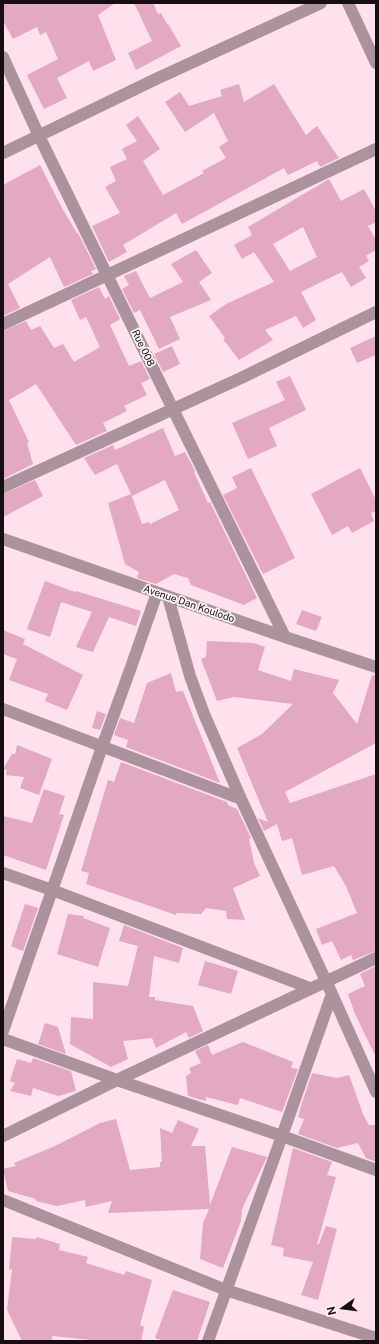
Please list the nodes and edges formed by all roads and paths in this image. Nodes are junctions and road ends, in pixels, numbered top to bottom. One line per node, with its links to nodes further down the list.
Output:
1 (320, 3): 5 (street)
2 (348, 3): 4 (street)
3 (3, 57): 5 (street, Rue 008)
4 (376, 63)
5 (39, 136): 7 (street); 8 (street, Rue 008)
6 (376, 149): 8 (street)
7 (3, 153)
8 (106, 275): 10 (street); 11 (street, Rue 008)
9 (376, 312): 11 (street)
10 (3, 324)
11 (173, 409): 12 (street); 16 (street, Rue 008)
12 (3, 486)
13 (3, 539): 14 (street, Avenue Dan Koulodo)
14 (156, 593): 15 (street, Avenue Dan Koulodo); 19 (street)
15 (168, 597): 16 (street, Avenue Dan Koulodo); 20 (street)
16 (285, 638): 17 (street, Avenue Dan Koulodo)
17 (376, 668)
18 (3, 709): 19 (street)
19 (102, 747): 20 (street); 22 (street)
20 (241, 799): 24 (street)
21 (3, 873): 22 (street)
22 (52, 890): 25 (street); 27 (street)
23 (376, 958): 24 (street)
24 (326, 981): 25 (street); 26 (street)
25 (310, 988): 29 (street)
26 (332, 994): 30 (street); 32 (street)
27 (3, 1031)
28 (3, 1039): 29 (street)
29 (117, 1080): 31 (street); 32 (street)
30 (376, 1092)
31 (3, 1136)
32 (282, 1136): 33 (street); 35 (street)
33 (376, 1170)
34 (3, 1200): 35 (street)
35 (226, 1290): 36 (street); 37 (street)
36 (376, 1338)
37 (208, 1341)

